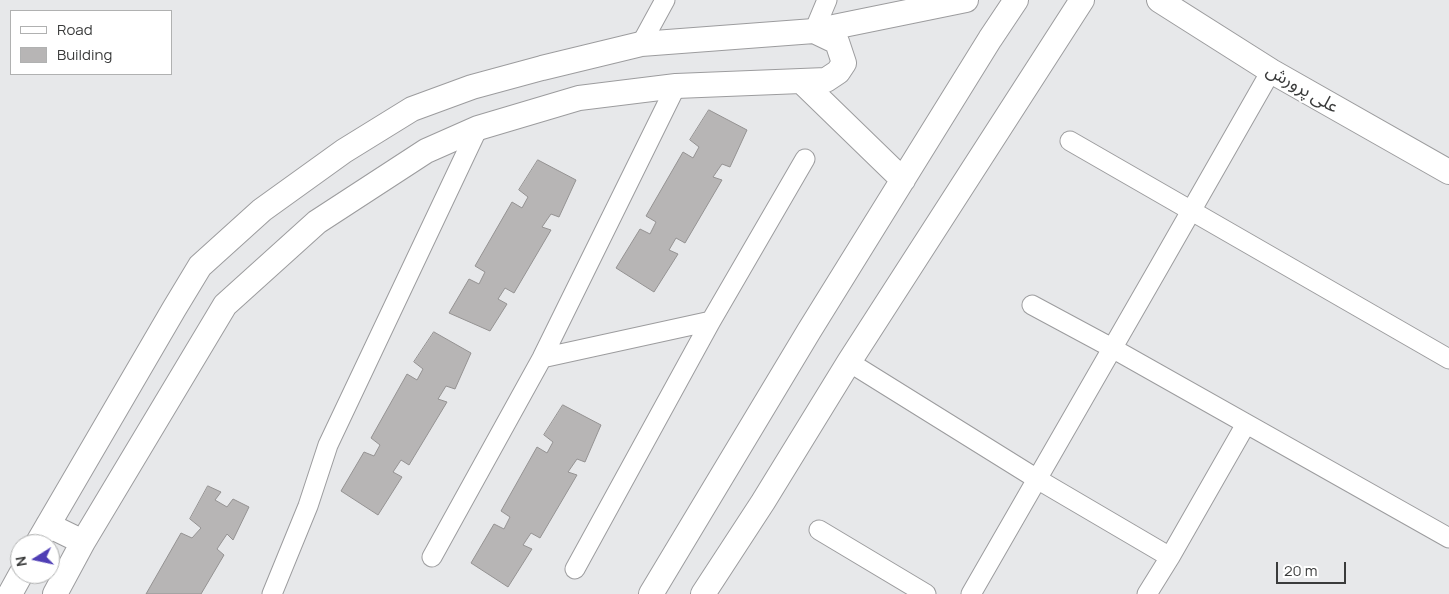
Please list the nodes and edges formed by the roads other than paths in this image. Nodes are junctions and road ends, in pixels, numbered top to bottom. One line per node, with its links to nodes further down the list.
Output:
1 (665, 0): 8 (street)
2 (827, 0): 7 (street)
3 (966, 0): 7 (street)
4 (1016, 0): 16 (street)
5 (1082, 0): 23 (street)
6 (1159, 0): 9 (street, علی پرورش)
7 (814, 31): 8 (street); 10 (street)
8 (641, 44): 27 (street)
9 (1271, 71): 15 (street, علی پرورش); 17 (street)
10 (801, 81): 11 (street); 16 (street)
11 (676, 86): 12 (street); 21 (street)
12 (478, 128): 30 (street); 35 (street)
13 (1070, 141): 17 (street)
14 (805, 159): 19 (street)
15 (1449, 172)
16 (903, 180): 36 (street)
17 (1192, 211): 20 (street); 22 (street)
18 (1032, 305): 20 (street)
19 (711, 321): 21 (street); 33 (street)
20 (1112, 348): 24 (street); 25 (street)
21 (542, 358): 31 (street)
22 (1449, 359)
23 (849, 362): 25 (street); 37 (street)
24 (1246, 424): 29 (street); 32 (street)
25 (1037, 479): 32 (street); 39 (street)
26 (819, 530): 38 (street)
27 (42, 534)
28 (60, 538): 30 (street)
29 (1449, 538)
30 (83, 542): 34 (street)
31 (432, 557)
32 (1170, 557): 40 (street)
33 (576, 569)
34 (55, 594)
35 (272, 594)
36 (651, 594)
37 (703, 594)
38 (926, 594)
39 (971, 594)
40 (1147, 594)

